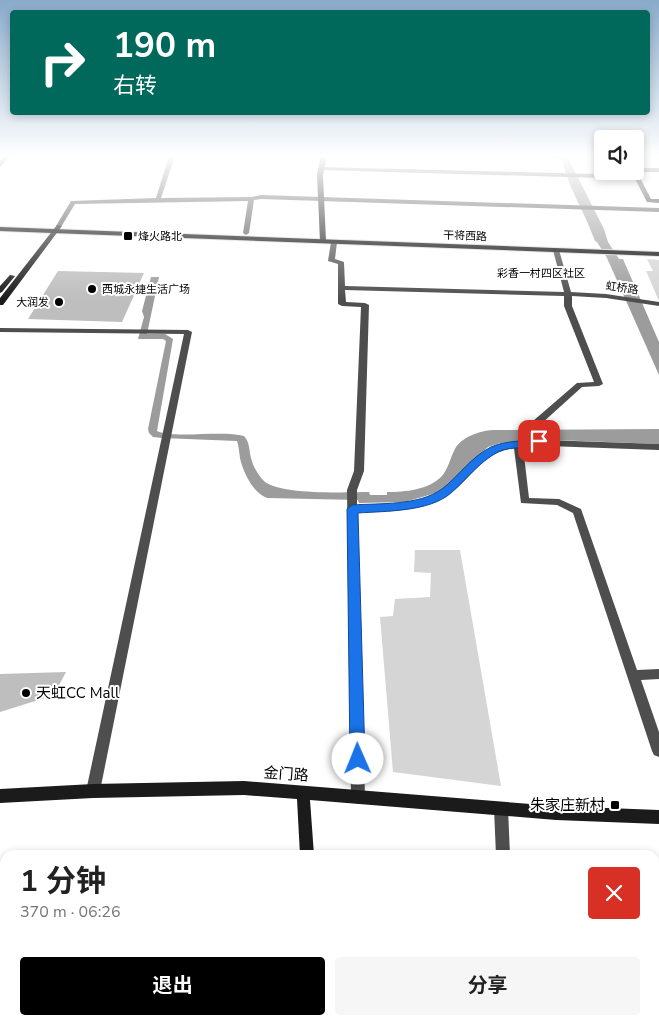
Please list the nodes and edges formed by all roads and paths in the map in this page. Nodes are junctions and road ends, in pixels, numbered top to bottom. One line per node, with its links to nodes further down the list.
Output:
1 (72, 204): 7 (street)
2 (250, 204): 9 (street)
3 (321, 204): 10 (main road)
4 (489, 204): 5 (street)
5 (659, 210)
6 (0, 224): 7 (main road, 干将西路)
7 (53, 228): 8 (main road, 干将西路); 9 (main road, 干将西路); 10 (main road, 干将西路); 18 (main road); 20 (main road)
8 (0, 229)
9 (246, 233): 10 (main road, 干将西路)
10 (323, 239): 11 (main road, 干将西路); 12 (main road, 干将西路)
11 (334, 242): 14 (main road, 干将西路); 17 (street)
12 (598, 249): 14 (main road, 干将西路); 15 (main road, 干将西路)
13 (659, 249): 15 (main road, 干将西路)
14 (556, 250): 19 (street)
15 (615, 250): 16 (main road, 干将西路)
16 (659, 254)
17 (342, 288): 19 (street, 虹桥路); 26 (street)
18 (0, 291)
19 (568, 294): 21 (street, 虹桥路); 23 (street)
20 (0, 303)
21 (659, 304)
22 (0, 330): 30 (street)
23 (540, 442): 24 (street); 25 (street)
24 (518, 444): 26 (street); 28 (street)
25 (659, 447)
26 (352, 509): 33 (street)
27 (659, 674): 28 (street)
28 (633, 675): 29 (street)
29 (659, 751)
30 (93, 790): 31 (main road, 金门路); 32 (main road, 金门路)
31 (302, 792): 33 (main road, 金门路); 36 (main road)
32 (0, 796)
33 (358, 797): 34 (main road, 金门路)
34 (501, 809): 35 (main road, 金门路); 37 (street)
35 (659, 817)
36 (307, 850)
37 (503, 850)

